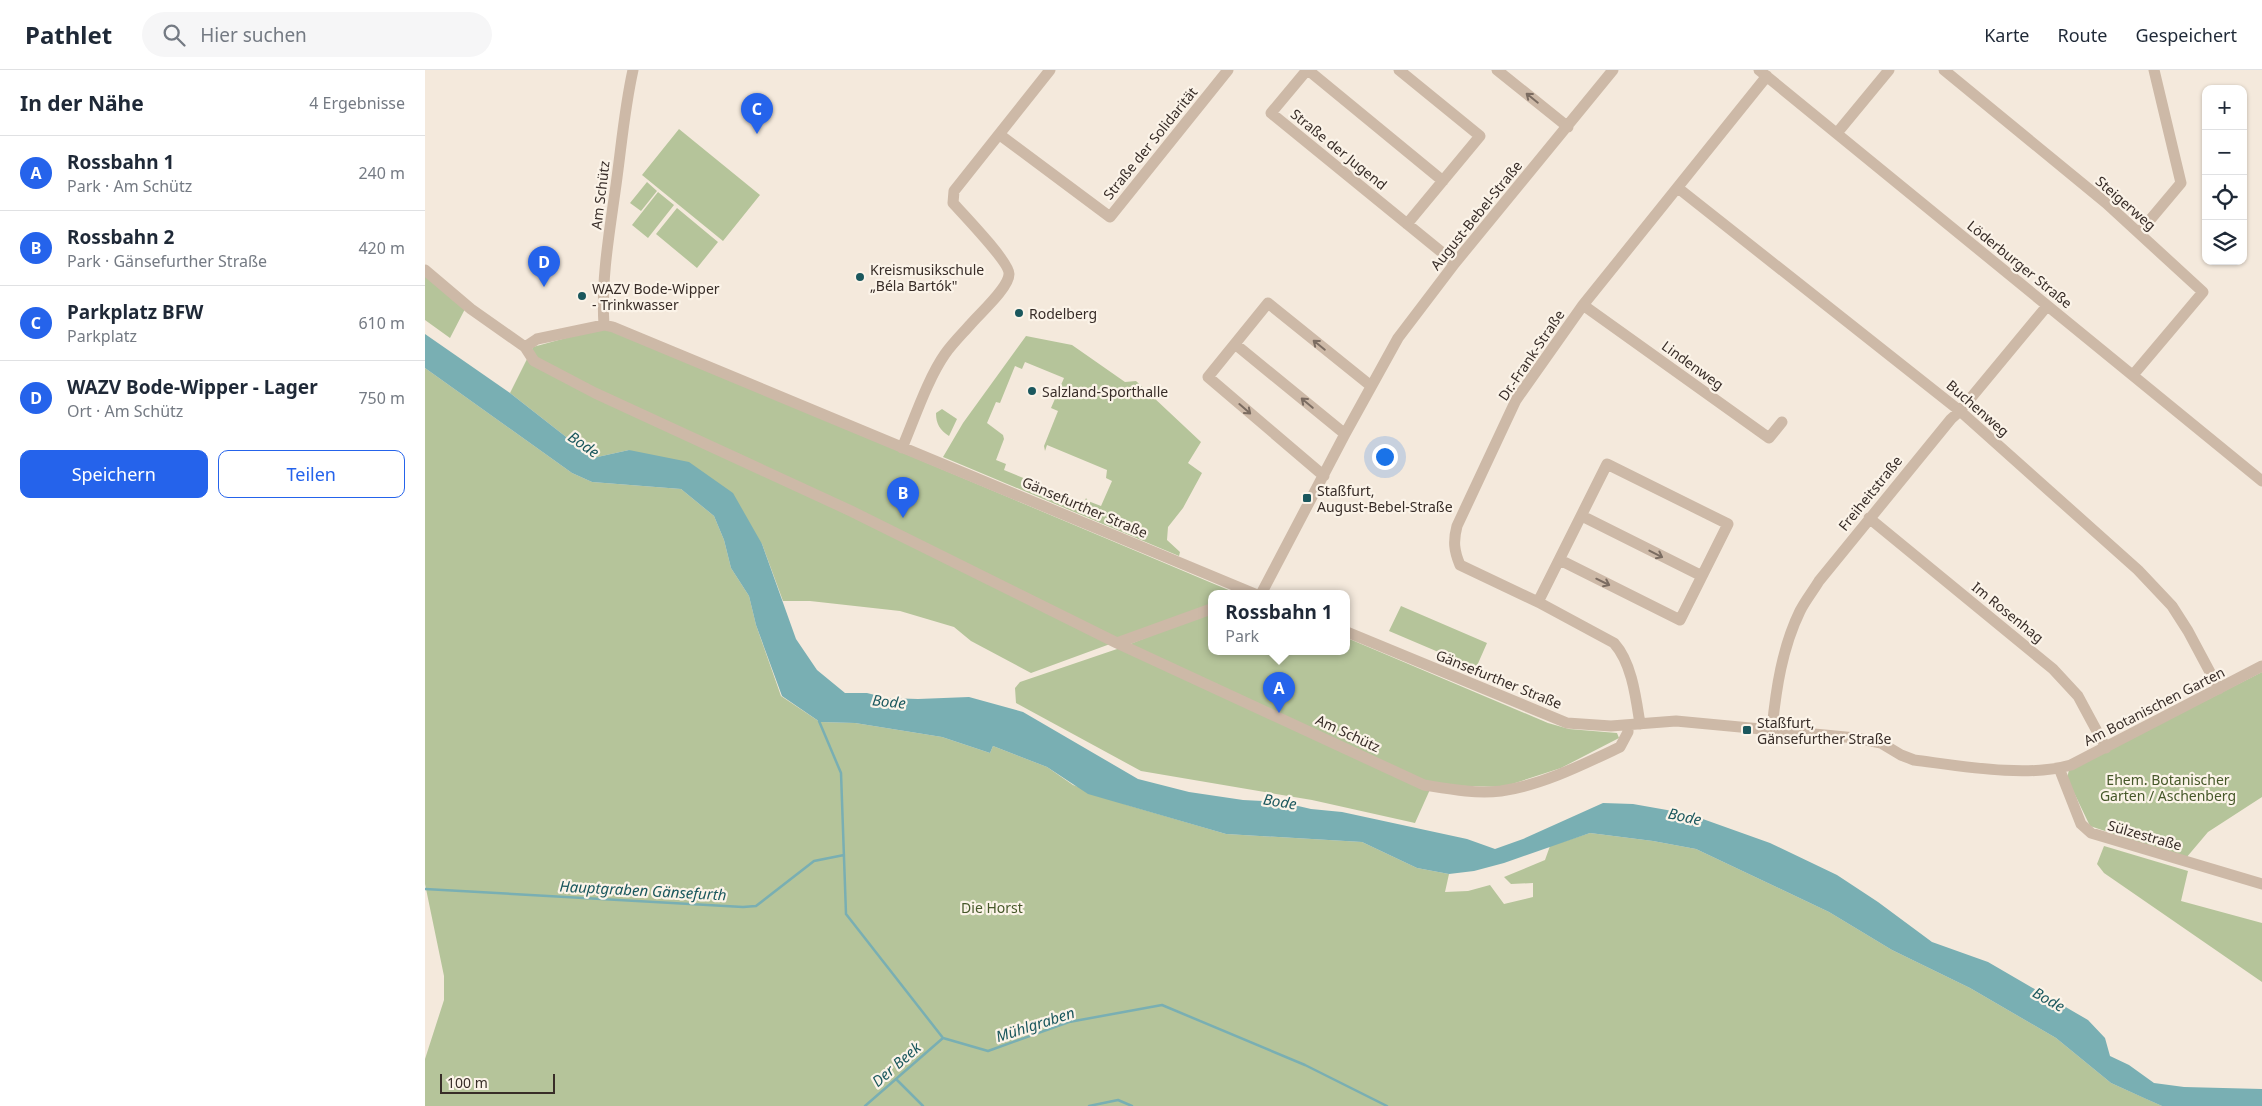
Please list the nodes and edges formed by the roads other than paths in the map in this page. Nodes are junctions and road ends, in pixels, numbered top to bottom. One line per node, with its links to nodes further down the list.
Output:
1 (633, 70): 23 (street, Am Schütz)
2 (1050, 70): 14 (street)
3 (1307, 70): 15 (street, Straße der Jugend); 17 (street, Straße der Jugend)
4 (1399, 70): 15 (street)
5 (1497, 70): 12 (street, one-way to 5)
6 (1613, 70): 12 (street, August-Bebel-Straße)
7 (1889, 70): 13 (street)
8 (1944, 70): 18 (street, Steigerweg)
9 (2153, 70): 18 (street)
10 (1223, 72): 14 (street, Straße der Solidarität)
11 (1763, 73): 13 (street, Löderburger Straße); 16 (street, Dr.-Frank-Straße)
12 (1568, 127): 19 (street, August-Bebel-Straße)
13 (1837, 133): 22 (street, Löderburger Straße)
14 (1000, 135): 31 (street)
15 (1443, 181): 17 (street)
16 (1678, 188): 21 (street, Dr.-Frank-Straße); 28 (street, Buchenweg)
17 (1407, 224): 19 (street, Straße der Jugend)
18 (2139, 233): 26 (street, Steigerweg)
19 (1455, 264): 27 (street, August-Bebel-Straße)
20 (425, 270): 25 (street, Am Schütz)
21 (1583, 305): 29 (street, Lindenweg); 40 (street, Dr.-Frank-Straße)
22 (2047, 306): 26 (street, Löderburger Straße); 28 (street, Freiheitstraße)
23 (604, 325): 25 (street); 31 (street, Gänsefurther Straße)
24 (1235, 344): 27 (street, one-way to 24); 30 (street, one-way to 24); 32 (street, one-way to 32)
25 (525, 347): 43 (street, Am Schütz)
26 (2133, 375): 33 (street, Löderburger Straße)
27 (1371, 386): 30 (street, August-Bebel-Straße)
28 (1960, 411): 35 (street, Freiheitstraße); 45 (street, Buchenweg)
29 (1782, 422)
30 (1345, 434): 32 (street, August-Bebel-Straße)
31 (902, 448): 38 (street, Gänsefurther Straße)
32 (1324, 476): 39 (street, August-Bebel-Straße)
33 (2262, 481)
34 (1581, 516): 36 (street); 37 (street, one-way to 37); 37 (street)
35 (1869, 518): 48 (street, Freiheitstraße); 49 (street, Im Rosenhag)
36 (1560, 560): 37 (street, one-way to 37); 40 (street)
37 (1702, 576)
38 (1245, 590)
39 (1263, 590)
40 (1538, 602): 46 (street, Dr.-Frank-Straße)
41 (1208, 610): 43 (street)
42 (1350, 633): 47 (street, Gänsefurther Straße)
43 (1117, 643): 47 (street, Am Schütz)
44 (2262, 666): 45 (street, Am Botanischen Garten)
45 (2219, 689): 49 (street, Am Botanischen Garten)
46 (1640, 724): 47 (street, Gänsefurther Straße); 48 (street, Gänsefurther Straße)
47 (1628, 725)
48 (1772, 729): 50 (street, Gänsefurther Straße)
49 (2106, 748): 50 (street, Am Botanischen Garten)
50 (2059, 768): 51 (street, Sülzestraße)
51 (2262, 884)

